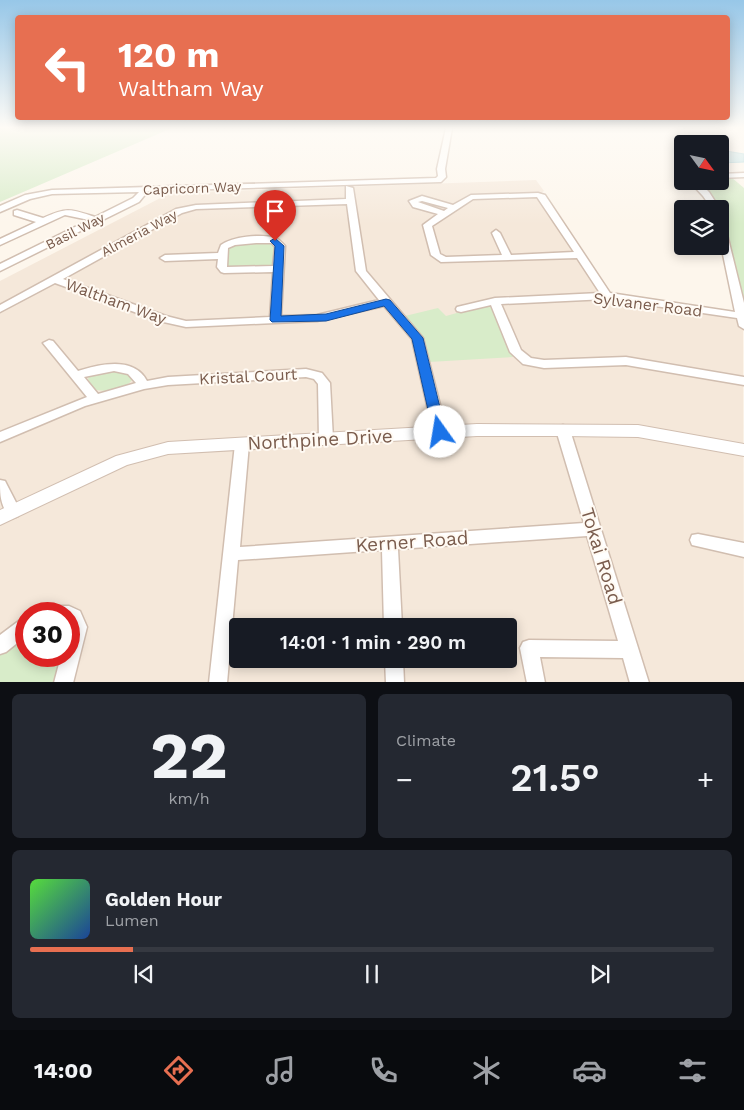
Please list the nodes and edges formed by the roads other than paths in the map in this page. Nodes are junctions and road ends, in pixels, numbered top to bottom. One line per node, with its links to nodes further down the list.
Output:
1 (443, 160): 5 (street, Capricorn Way)
2 (744, 175): 3 (street)
3 (729, 176)
4 (349, 188): 8 (street)
5 (146, 189): 10 (street, Capricorn Way); 13 (street, Basil Way)
6 (702, 190): 7 (street)
7 (710, 200)
8 (351, 201): 24 (street, Almeria Way); 27 (street)
9 (453, 207): 12 (street); 12 (street); 17 (street)
10 (0, 209)
11 (16, 213): 14 (street)
12 (443, 213): 21 (street)
13 (96, 220): 14 (street); 22 (street, Basil Way)
14 (43, 221): 16 (street)
15 (496, 233): 21 (street)
16 (2, 239)
17 (580, 255): 21 (street); 25 (street)
18 (728, 255): 31 (street)
19 (223, 256): 20 (street); 23 (street); 23 (street)
20 (165, 258)
21 (508, 258)
22 (0, 268)
23 (278, 269): 30 (street)
24 (54, 279): 28 (street, Almeria Way); 30 (street, Waltham Way)
25 (607, 296): 26 (street, Sylvaner Road); 31 (street, Sylvaner Road)
26 (495, 300): 29 (street, Sylvaner Road); 34 (street)
27 (386, 302): 30 (street, Waltham Way); 38 (street)
28 (0, 309)
29 (461, 309)
30 (275, 320)
31 (743, 321)
32 (50, 343): 33 (street)
33 (76, 376): 35 (street); 36 (street)
34 (744, 381)
35 (143, 385): 36 (street, Kristal Court); 40 (street, Kristal Court)
36 (94, 398): 39 (street, Kristal Court)
37 (563, 430): 38 (street, Northpine Drive); 42 (street, Northpine Drive); 45 (street, Tokai Road)
38 (440, 432): 40 (street, Northpine Drive)
39 (0, 437)
40 (326, 439): 41 (street, Northpine Drive)
41 (242, 444): 44 (street, Northpine Drive); 49 (street)
42 (744, 450)
43 (0, 485): 44 (street)
44 (6, 515)
45 (593, 529): 47 (street, Kerner Road); 53 (street, Tokai Road)
46 (698, 540): 48 (street)
47 (390, 543): 49 (street, Kerner Road); 50 (street)
48 (744, 550)
49 (231, 554): 57 (street)
50 (393, 618)
51 (15, 634): 52 (street)
52 (0, 646)
53 (630, 650): 59 (street); 60 (street, Tokai Road)
54 (67, 667): 56 (street)
55 (394, 668): 58 (street)
56 (63, 682)
57 (218, 682)
58 (395, 682)
59 (536, 682)
60 (640, 682)

